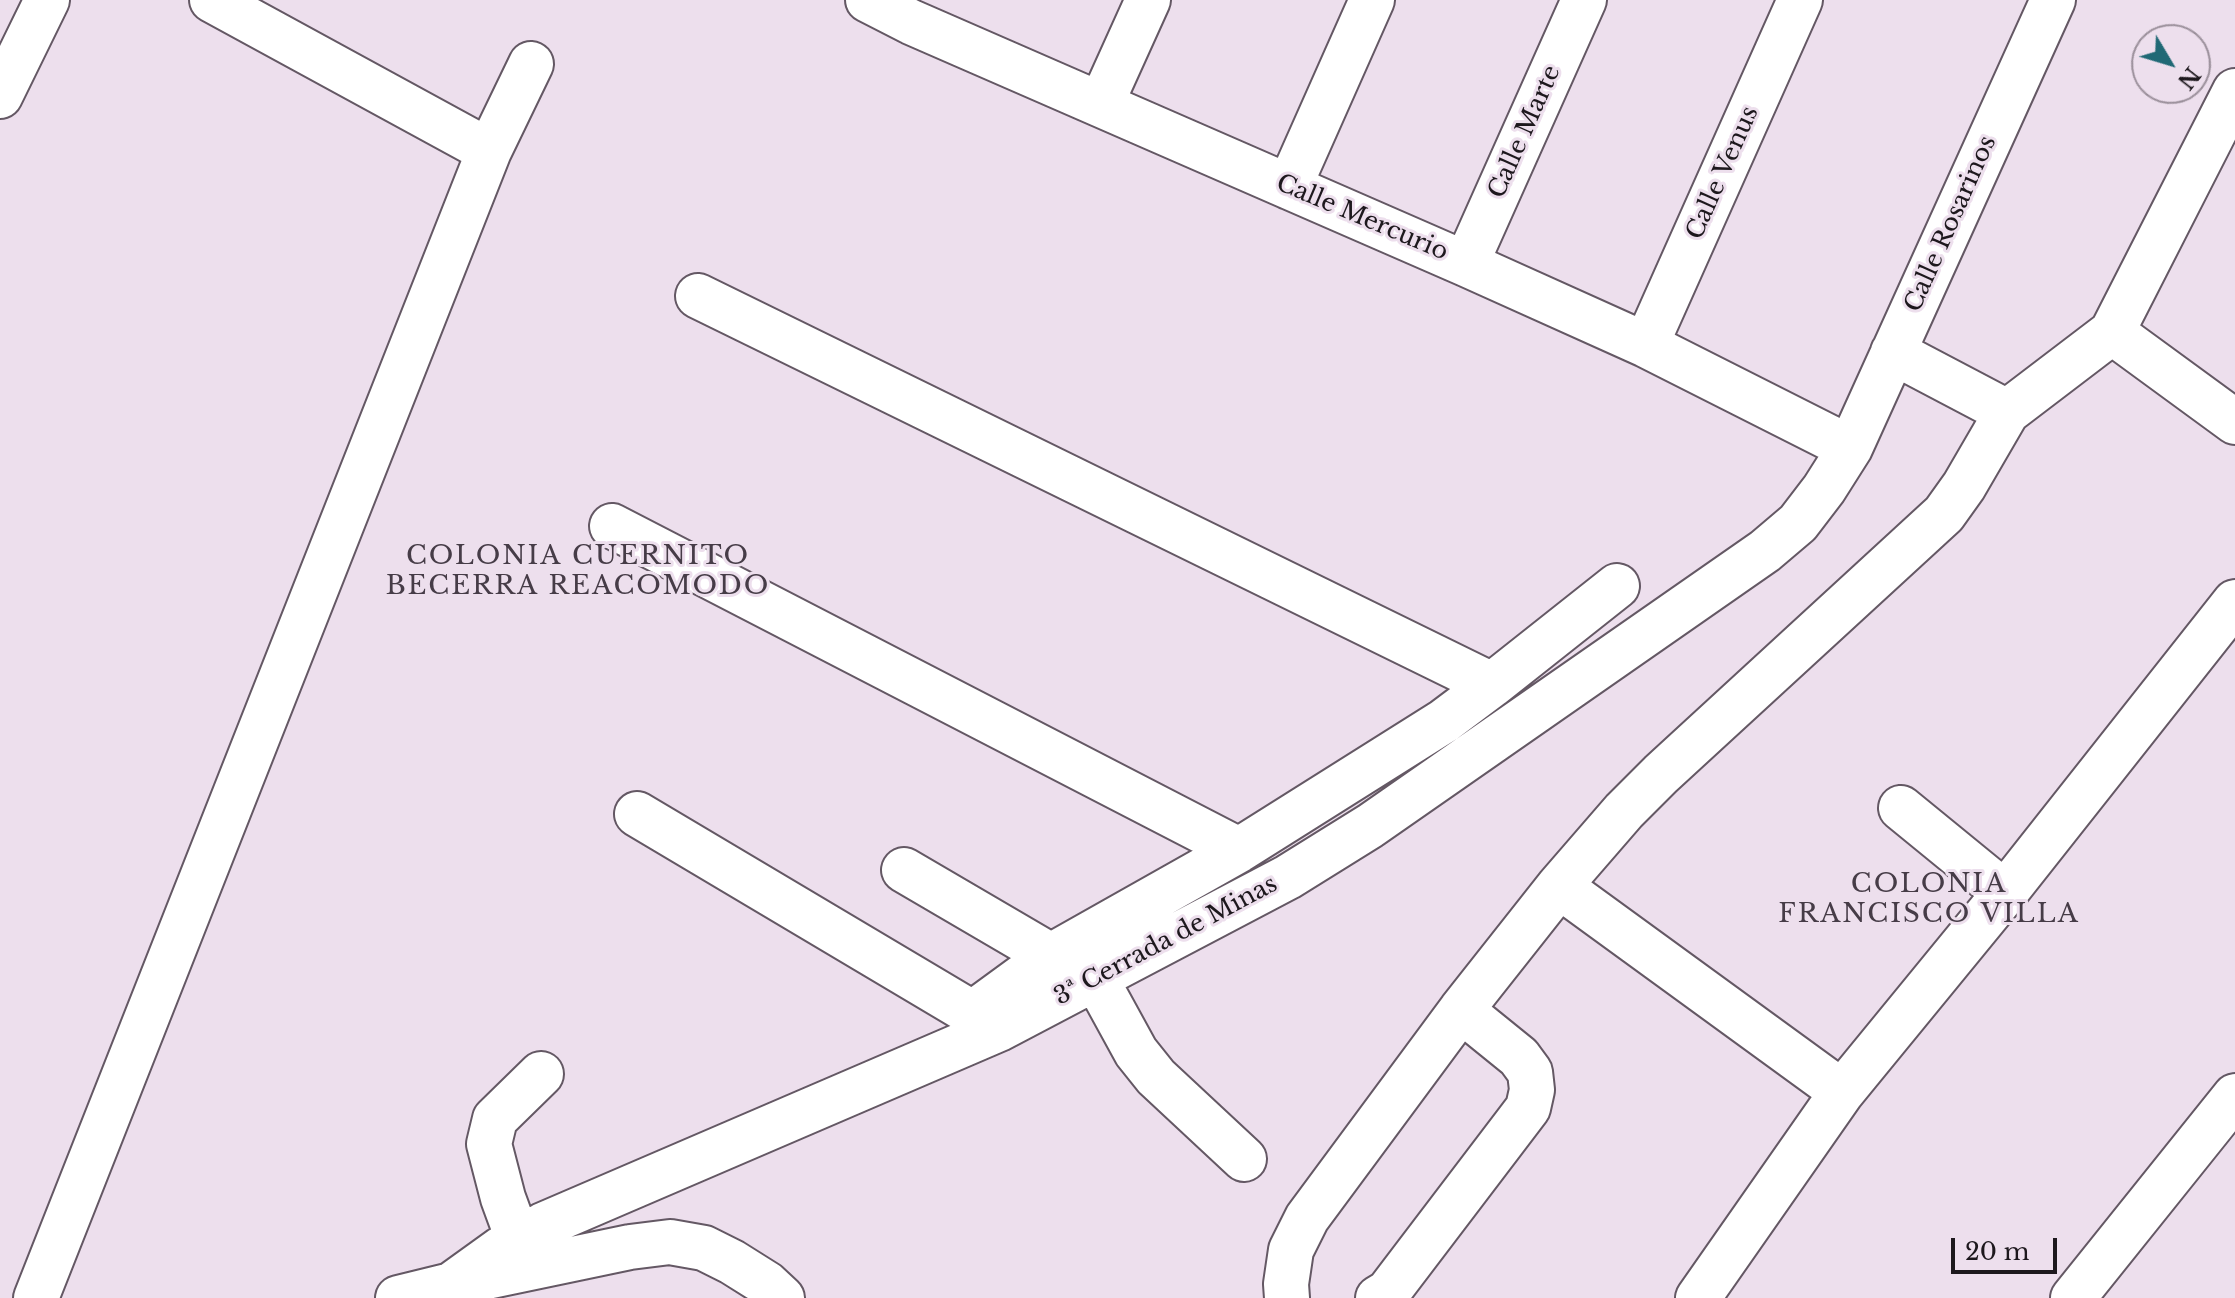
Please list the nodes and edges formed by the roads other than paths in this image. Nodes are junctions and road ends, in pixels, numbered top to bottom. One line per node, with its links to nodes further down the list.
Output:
1 (47, 0): 12 (street)
2 (212, 0): 14 (street)
3 (868, 0): 9 (street, Calle Mercurio)
4 (1148, 0): 13 (street)
5 (1372, 0): 15 (street)
6 (1584, 0): 16 (street, Calle Marte)
7 (1800, 0): 19 (street, Calle Venus)
8 (2053, 0): 20 (street, Calle Rosarinos)
9 (916, 11): 13 (street, Calle Mercurio)
10 (531, 64): 14 (street)
11 (2235, 91): 18 (street)
12 (0, 96)
13 (1101, 104): 15 (street, Calle Mercurio)
14 (489, 151): 44 (street)
15 (1289, 187): 16 (street, Calle Mercurio)
16 (1466, 264): 19 (street, Calle Mercurio)
17 (698, 296): 27 (street)
18 (2112, 332): 21 (street); 22 (street)
19 (1646, 345): 23 (street, Calle Mercurio)
20 (1893, 352): 21 (street); 23 (street, Calle Rosarinos)
21 (2007, 412): 32 (street)
22 (2235, 422)
23 (1850, 448): 35 (street, 3ª Cerrada de Minas)
24 (612, 526): 30 (street)
25 (1617, 586): 27 (street)
26 (2235, 602): 33 (street)
27 (1492, 685): 30 (street)
28 (1901, 808): 33 (street)
29 (637, 814): 37 (street)
30 (1239, 850): 34 (street)
31 (904, 870): 34 (street)
32 (1559, 886): 36 (street); 39 (street)
33 (2005, 893): 39 (street)
34 (1051, 956): 37 (street)
35 (1096, 979): 37 (street, 3ª Cerrada de Minas); 41 (street)
36 (1461, 1010): 47 (street); 48 (street)
37 (986, 1021): 42 (street, 3ª Cerrada de Minas)
38 (541, 1074): 42 (street)
39 (1842, 1092): 49 (street)
40 (2235, 1096): 50 (street)
41 (1244, 1159)
42 (518, 1239): 43 (street, 3ª Cerrada de Minas)
43 (451, 1285): 45 (street, 3ª Cerrada de Minas); 46 (street)
44 (36, 1298)
45 (398, 1298)
46 (782, 1298)
47 (1287, 1298)
48 (1378, 1298)
49 (1698, 1298)
50 (2073, 1298)

